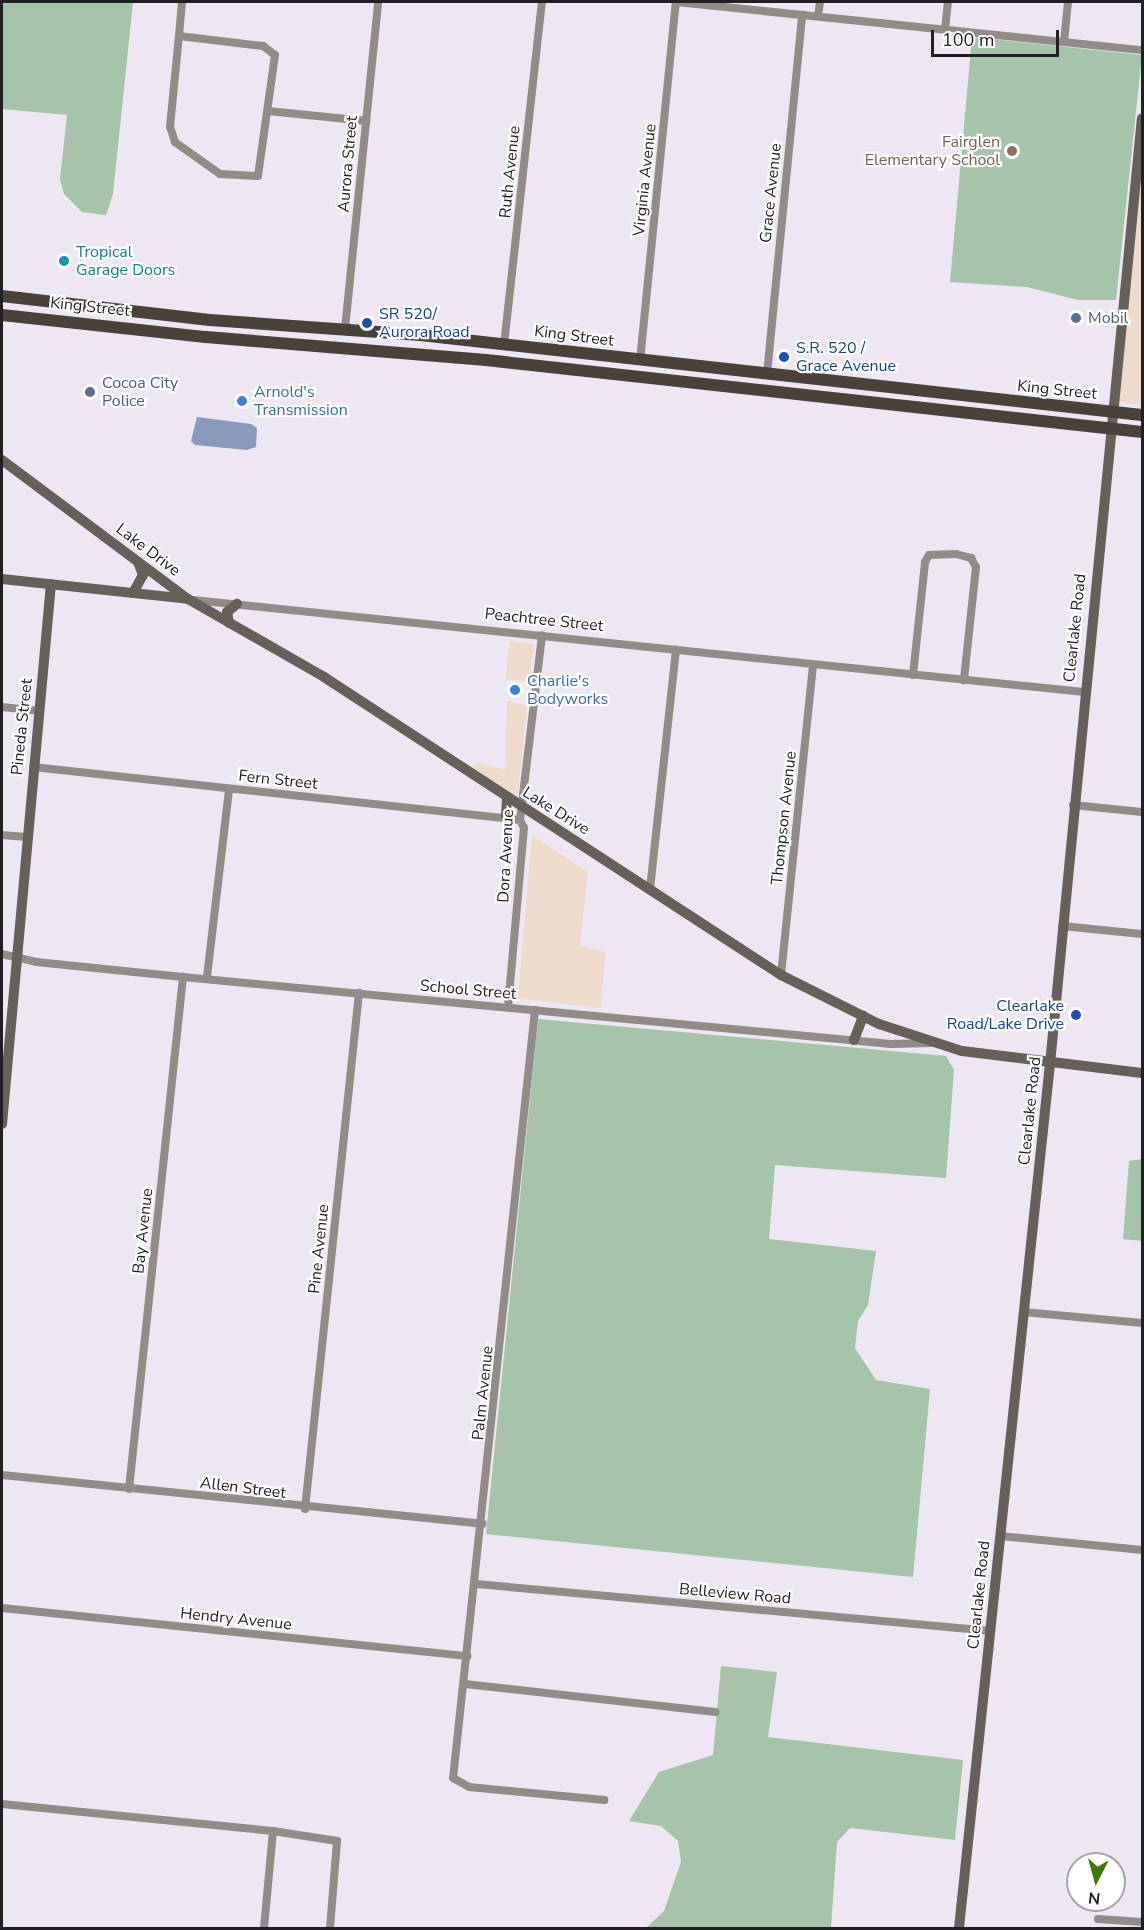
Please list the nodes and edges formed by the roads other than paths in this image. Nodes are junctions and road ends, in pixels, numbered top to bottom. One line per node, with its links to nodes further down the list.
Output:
1 (183, 2): 12 (street)
2 (378, 2): 17 (street, Aurora Street)
3 (542, 2): 24 (street, Ruth Avenue)
4 (676, 2): 8 (street); 26 (street, Virginia Avenue)
5 (820, 2): 10 (street)
6 (948, 2): 11 (street)
7 (1068, 2): 13 (street)
8 (697, 3): 9 (street)
9 (802, 15): 10 (street); 27 (street, Grace Avenue)
10 (819, 16): 11 (street)
11 (945, 30): 13 (street)
12 (179, 36): 15 (street); 15 (street)
13 (1064, 42): 14 (street)
14 (1143, 50)
15 (268, 111): 17 (street)
16 (1143, 118): 30 (street, Clearlake Road)
17 (366, 121): 21 (street, Aurora Street)
18 (2, 296): 20 (main road, King Street)
19 (2, 315): 22 (main road, King Street)
20 (245, 322): 21 (main road, King Street); 22 (main road)
21 (345, 329): 23 (main road); 24 (main road, King Street)
22 (164, 332): 23 (main road, King Street)
23 (270, 340): 25 (main road, King Street)
24 (504, 345): 26 (main road, King Street)
25 (489, 360): 26 (main road); 28 (main road, King Street)
26 (640, 361): 27 (main road, King Street)
27 (767, 374): 29 (main road, King Street)
28 (639, 377): 29 (main road); 32 (main road, King Street)
29 (794, 377): 30 (main road, King Street)
30 (1111, 412): 31 (main road, King Street); 32 (street, Clearlake Road)
31 (1143, 415)
32 (1110, 429): 33 (main road, King Street); 47 (street, Clearlake Road)
33 (1143, 432)
34 (2, 460): 35 (street, Lake Drive)
35 (138, 562): 38 (street); 39 (street, Lake Drive)
36 (2, 579): 37 (street, Peachtree Street)
37 (51, 584): 38 (street, Peachtree Street); 49 (street, Pineda Street)
38 (133, 593): 39 (street, Peachtree Street)
39 (188, 599): 40 (street, Peachtree Street); 41 (street, Lake Drive)
40 (237, 604): 41 (street); 42 (street, Peachtree Street)
41 (229, 623): 52 (street, Lake Drive)
42 (542, 634): 43 (street, Peachtree Street); 54 (street, Dora Avenue)
43 (676, 650): 44 (street, Peachtree Street); 60 (street)
44 (813, 665): 45 (street, Peachtree Street); 65 (street, Thompson Avenue)
45 (913, 675): 46 (street, Peachtree Street); 46 (street)
46 (964, 680): 47 (street, Peachtree Street)
47 (1084, 692): 53 (street, Clearlake Road)
48 (2, 707): 49 (street)
49 (39, 711): 50 (street, Pineda Street)
50 (33, 767): 51 (street, Fern Street); 59 (street, Pineda Street)
51 (229, 789): 56 (street, Fern Street); 67 (street)
52 (507, 798): 54 (street, Lake Drive); 56 (street)
53 (1073, 804): 55 (street); 61 (street, Clearlake Road)
54 (522, 808): 57 (street, Dora Avenue); 60 (street, Lake Drive)
55 (1143, 812)
56 (506, 817): 57 (street, Fern Street)
57 (520, 820): 69 (street, Dora Avenue)
58 (2, 835): 59 (street)
59 (26, 837): 64 (street, Pineda Street)
60 (650, 889): 65 (street, Lake Drive)
61 (1062, 926): 62 (street); 74 (street, Clearlake Road)
62 (1143, 933)
63 (2, 954): 64 (street, School Street)
64 (15, 956): 66 (street, School Street); 76 (street, Pineda Street)
65 (782, 975): 71 (street, Lake Drive)
66 (183, 977): 67 (street, School Street); 81 (street, Bay Avenue)
67 (207, 977): 68 (street, School Street)
68 (359, 993): 69 (street, School Street); 82 (street, Pine Avenue)
69 (508, 1007): 70 (street, School Street)
70 (535, 1010): 72 (street, School Street); 83 (street, Palm Avenue)
71 (863, 1016): 72 (street); 73 (street, Lake Drive)
72 (854, 1040): 73 (street, School Street)
73 (934, 1043): 74 (street, Lake Drive)
74 (1050, 1064): 75 (street, Lake Drive); 78 (street, Clearlake Road)
75 (1143, 1072)
76 (2, 1117): 77 (street, Pineda Street)
77 (2, 1124)
78 (1023, 1312): 79 (street); 84 (street, Clearlake Road)
79 (1143, 1323)
80 (2, 1475): 81 (street, Allen Street)
81 (129, 1489): 82 (street, Allen Street)
82 (306, 1509): 83 (street, Allen Street)
83 (483, 1524): 86 (street, Palm Avenue)
84 (1000, 1536): 85 (street); 88 (street, Clearlake Road)
85 (1143, 1550)
86 (476, 1584): 88 (street, Belleview Road); 89 (street, Palm Avenue)
87 (2, 1608): 89 (street, Hendry Avenue)
88 (991, 1631): 99 (street, Clearlake Road)
89 (468, 1656): 90 (street, Palm Avenue)
90 (465, 1684): 91 (street); 92 (street, Palm Avenue)
91 (715, 1712)
92 (604, 1800)
93 (2, 1804): 94 (street)
94 (273, 1831): 97 (street); 98 (street)
95 (1098, 1918): 96 (street)
96 (1143, 1922)
97 (264, 1929)
98 (330, 1929)
99 (959, 1929)

